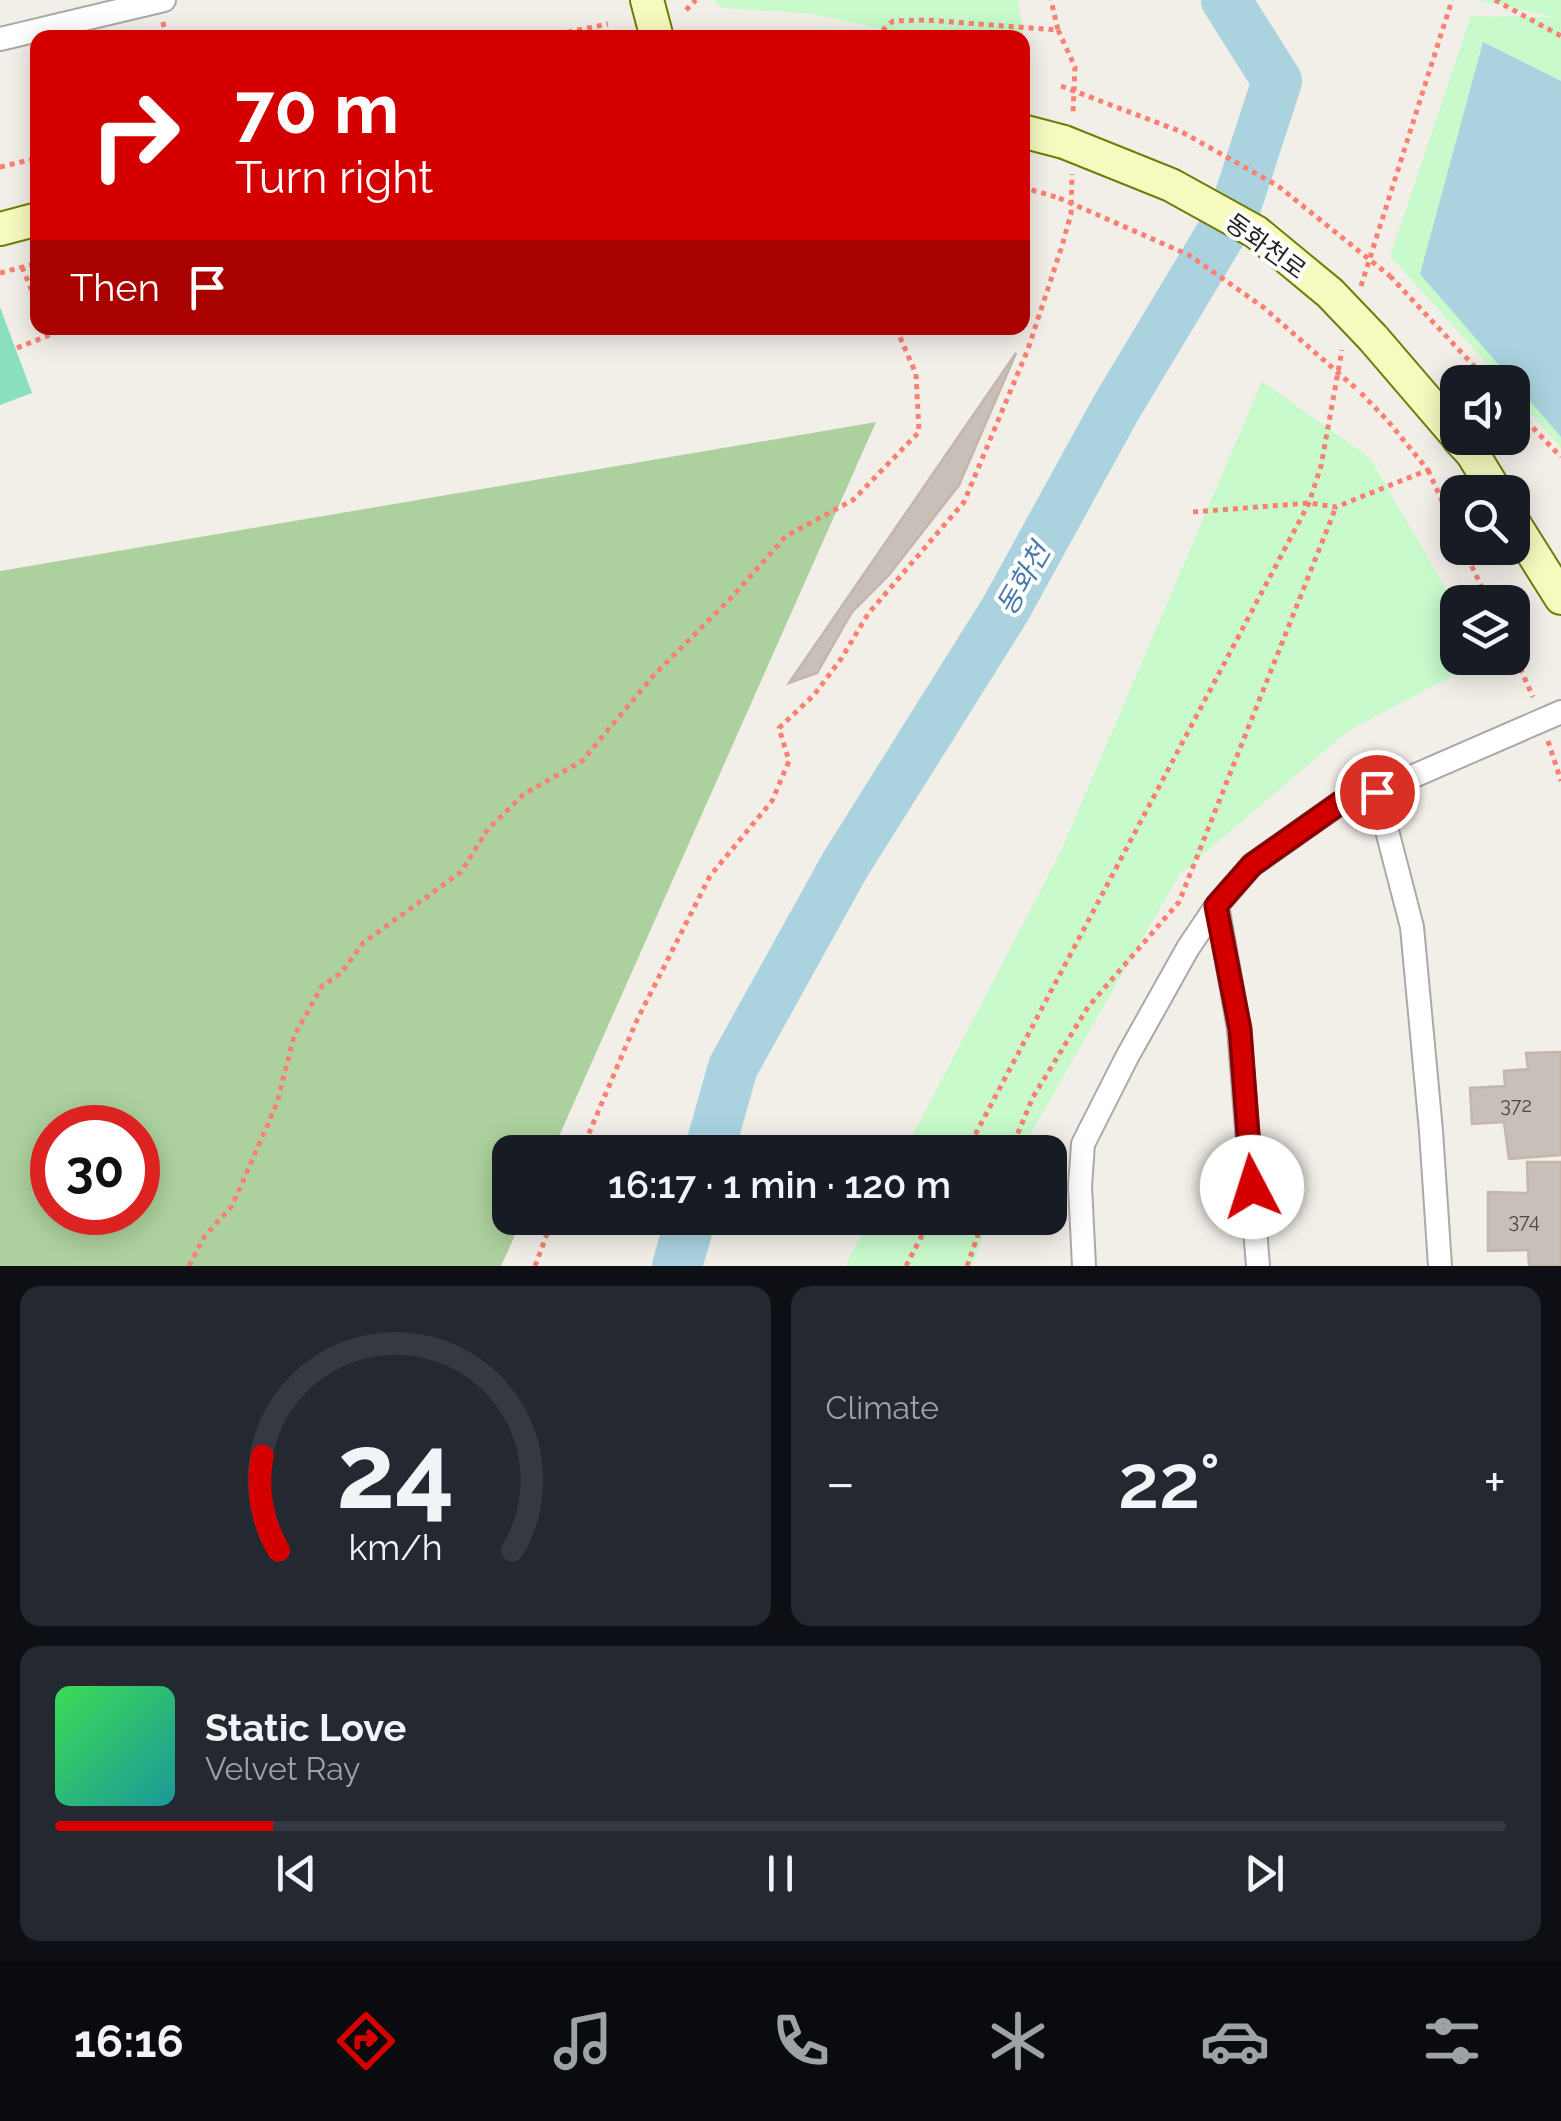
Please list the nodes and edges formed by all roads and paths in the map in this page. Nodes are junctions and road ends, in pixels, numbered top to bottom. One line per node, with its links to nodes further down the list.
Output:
1 (164, 0): 9 (street)
2 (647, 0): 11 (main road)
3 (696, 0): 7 (path)
4 (1051, 0): 13 (path)
5 (1452, 0): 28 (path)
6 (1495, 0): 15 (path)
7 (686, 10)
8 (608, 24): 10 (path)
9 (38, 30)
10 (578, 30)
11 (655, 30)
12 (883, 30): 13 (path)
13 (1058, 30): 19 (path)
14 (30, 32): 16 (street)
15 (1561, 36)
16 (0, 39)
17 (1061, 86): 34 (path, bridge)
18 (1030, 133): 19 (main road, 동화천로)
19 (1070, 141): 32 (main road, 동화천로, bridge); 48 (path)
20 (30, 160): 21 (path)
21 (0, 166)
22 (1030, 189): 38 (path, bridge)
23 (30, 221): 24 (main road)
24 (0, 229)
25 (30, 265): 26 (path)
26 (22, 267): 27 (path); 29 (path)
27 (0, 273)
28 (1362, 285)
29 (30, 286)
30 (41, 335): 33 (path)
31 (899, 335): 54 (path)
32 (1358, 340): 35 (main road, 동화천로); 40 (path)
33 (17, 348)
34 (1473, 365)
35 (1440, 420)
36 (1530, 424): 37 (path)
37 (1561, 456)
38 (1428, 470): 39 (path); 41 (path)
39 (1440, 496)
40 (1310, 504): 41 (path); 42 (path); 49 (path)
41 (1336, 508): 50 (path)
42 (1193, 512)
43 (1530, 549): 44 (main road)
44 (1561, 598)
45 (1561, 712): 46 (street)
46 (1377, 792): 47 (street); 60 (street)
47 (1216, 906): 58 (street); 59 (street)
48 (588, 1135)
49 (975, 1135)
50 (1017, 1135)
51 (547, 1235): 55 (path)
52 (922, 1235): 56 (path)
53 (978, 1235): 57 (path)
54 (188, 1266)
55 (535, 1266)
56 (906, 1266)
57 (968, 1266)
58 (1084, 1266)
59 (1258, 1266)
60 (1440, 1266)

